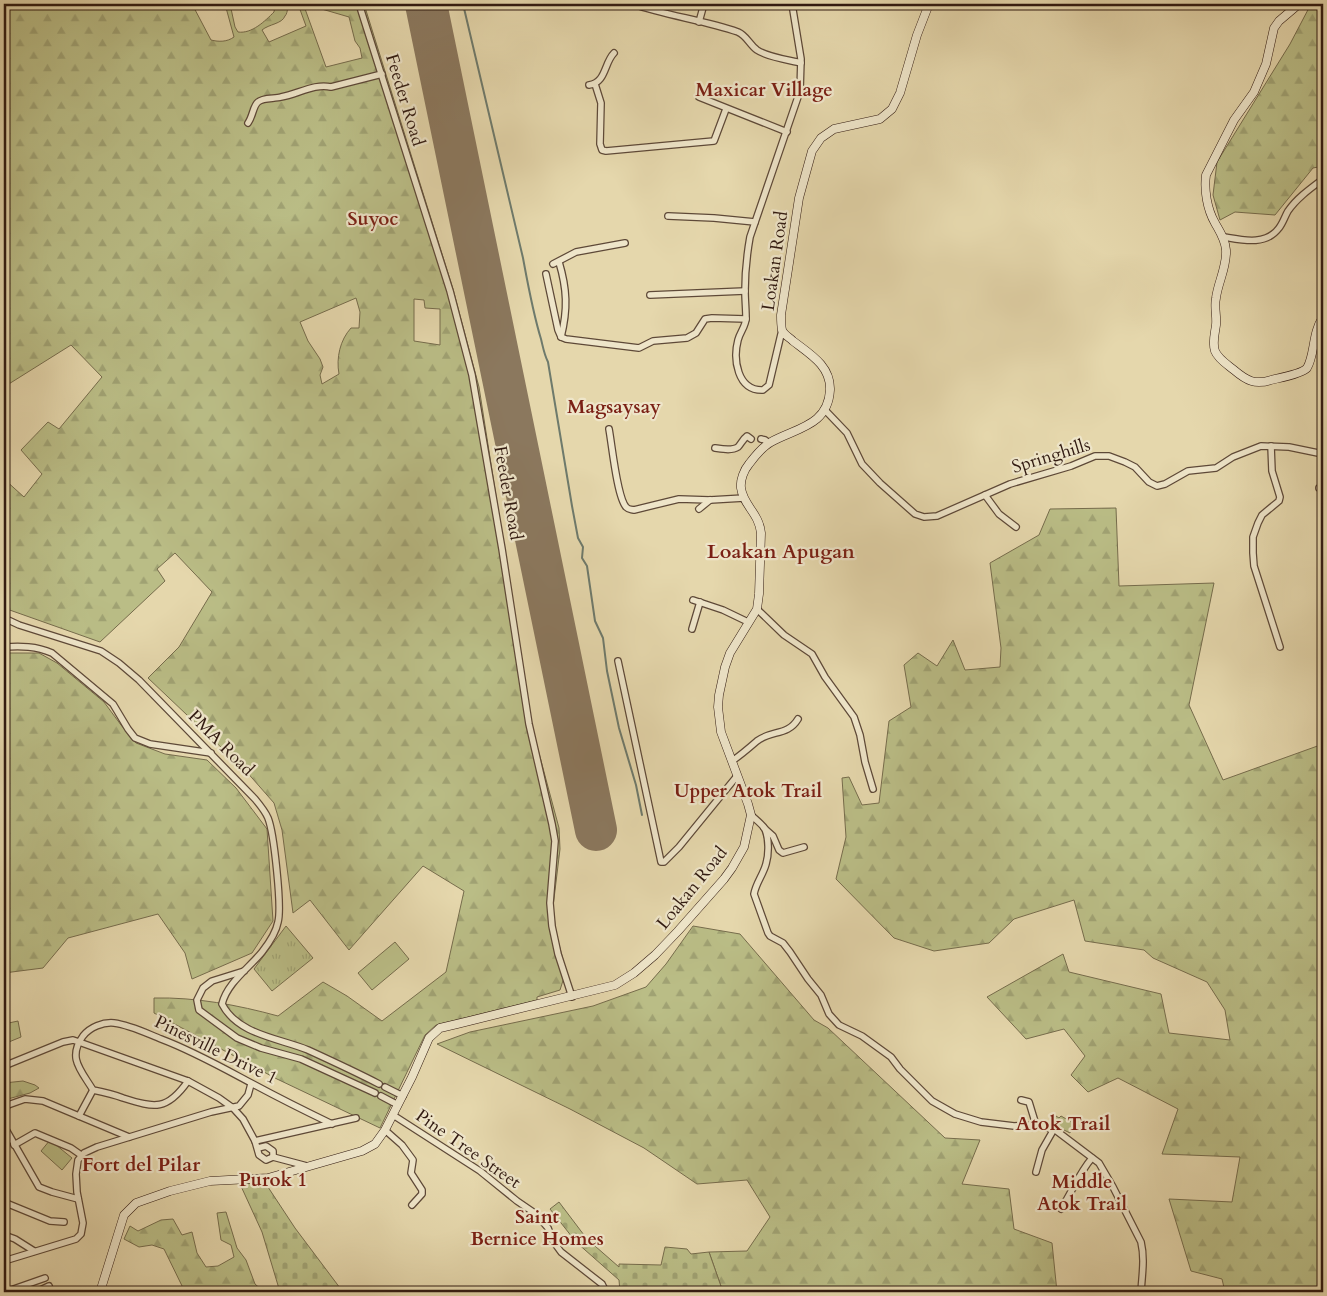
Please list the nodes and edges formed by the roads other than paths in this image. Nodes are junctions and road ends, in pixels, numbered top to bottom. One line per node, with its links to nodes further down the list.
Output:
1 (359, 4): 10 (street, Feeder Road)
2 (633, 4): 7 (street)
3 (704, 4): 7 (street)
4 (792, 4): 9 (street)
5 (929, 4): 25 (main road, Loakan Road)
6 (1299, 4): 18 (main road)
7 (699, 22): 9 (street)
8 (614, 53): 12 (street)
9 (801, 63): 14 (street)
10 (382, 74): 13 (street); 58 (street, Feeder Road)
11 (698, 97): 12 (street)
12 (726, 109): 14 (street)
13 (248, 123)
14 (787, 132): 17 (street)
15 (1323, 179): 18 (street)
16 (668, 216): 17 (street)
17 (755, 222): 21 (street)
18 (1224, 237): 23 (main road)
19 (625, 243): 26 (street)
20 (546, 274): 26 (street)
21 (745, 291): 22 (street); 24 (street)
22 (650, 295)
23 (1323, 318)
24 (746, 319): 25 (street); 26 (street)
25 (782, 329): 27 (main road, Loakan Road)
26 (561, 337)
27 (825, 410): 31 (main road, Loakan Road); 35 (street, Springhills)
28 (609, 429): 37 (street)
29 (751, 439): 33 (street)
30 (761, 439): 31 (street)
31 (769, 444): 36 (main road, Loakan Road)
32 (1271, 446): 34 (street, Springhills); 35 (street, Springhills); 47 (street)
33 (715, 448)
34 (1323, 454)
35 (985, 495): 39 (street)
36 (744, 498): 37 (street); 42 (main road, Loakan Road)
37 (710, 500): 38 (street)
38 (699, 509)
39 (1016, 528)
40 (693, 600): 41 (street)
41 (700, 602): 44 (street); 45 (street)
42 (757, 610): 44 (main road, Loakan Road); 53 (street)
43 (4, 618): 50 (street, PMA Road)
44 (748, 622): 51 (main road, Loakan Road)
45 (692, 628)
46 (4, 647): 50 (street)
47 (1280, 647)
48 (618, 661): 52 (street)
49 (798, 718): 51 (street)
50 (211, 753): 57 (street, PMA Road)
51 (732, 761): 52 (main road, Loakan Road)
52 (737, 776): 54 (main road, Loakan Road)
53 (873, 789)
54 (750, 815): 55 (street); 58 (main road, Loakan Road)
55 (764, 828): 56 (street); 79 (street)
56 (804, 847)
57 (244, 971): 61 (street, PMA Road); 63 (street, PMA Road)
58 (572, 997): 70 (main road, Loakan Road)
59 (80, 1042): 60 (street); 62 (street); 64 (street, Pinesville Drive 1); 67 (street)
60 (4, 1066)
61 (357, 1072): 63 (street); 65 (street, PMA Road)
62 (188, 1081): 67 (street); 73 (street)
63 (352, 1082): 68 (street, PMA Road)
64 (252, 1084): 73 (street); 78 (street, Pinesville Drive 1)
65 (379, 1084)
66 (385, 1087): 70 (street)
67 (93, 1090): 76 (street)
68 (375, 1093)
69 (381, 1096): 72 (street)
70 (403, 1096): 72 (main road, Loakan Road)
71 (1021, 1100): 79 (street)
72 (398, 1105): 75 (main road, Loakan Road)
73 (233, 1108): 83 (street); 84 (street)
74 (4, 1111): 76 (street)
75 (393, 1115): 82 (main road, Loakan Road); 104 (street, Pine Tree Street)
76 (79, 1116): 83 (street)
77 (356, 1118): 78 (street)
78 (332, 1124): 84 (street)
79 (1036, 1125): 81 (street)
80 (4, 1126): 85 (street)
81 (1054, 1129): 87 (street); 89 (street)
82 (386, 1130): 88 (main road, Loakan Road); 93 (street)
83 (128, 1138): 86 (street)
84 (255, 1141): 88 (street)
85 (14, 1145): 86 (street); 91 (street)
86 (81, 1156): 91 (street)
87 (1092, 1158): 94 (street); 105 (street)
88 (309, 1167): 103 (main road, Loakan Road)
89 (1036, 1172)
90 (4, 1187): 92 (street)
91 (78, 1200): 97 (street)
92 (5, 1202): 95 (street)
93 (412, 1205)
94 (1061, 1209)
95 (64, 1222)
96 (4, 1235): 97 (street)
97 (34, 1251): 98 (street)
98 (4, 1261)
99 (45, 1278): 101 (street)
100 (49, 1286): 102 (street)
101 (5, 1292)
102 (36, 1292)
103 (100, 1292)
104 (606, 1292)
105 (1141, 1292)

